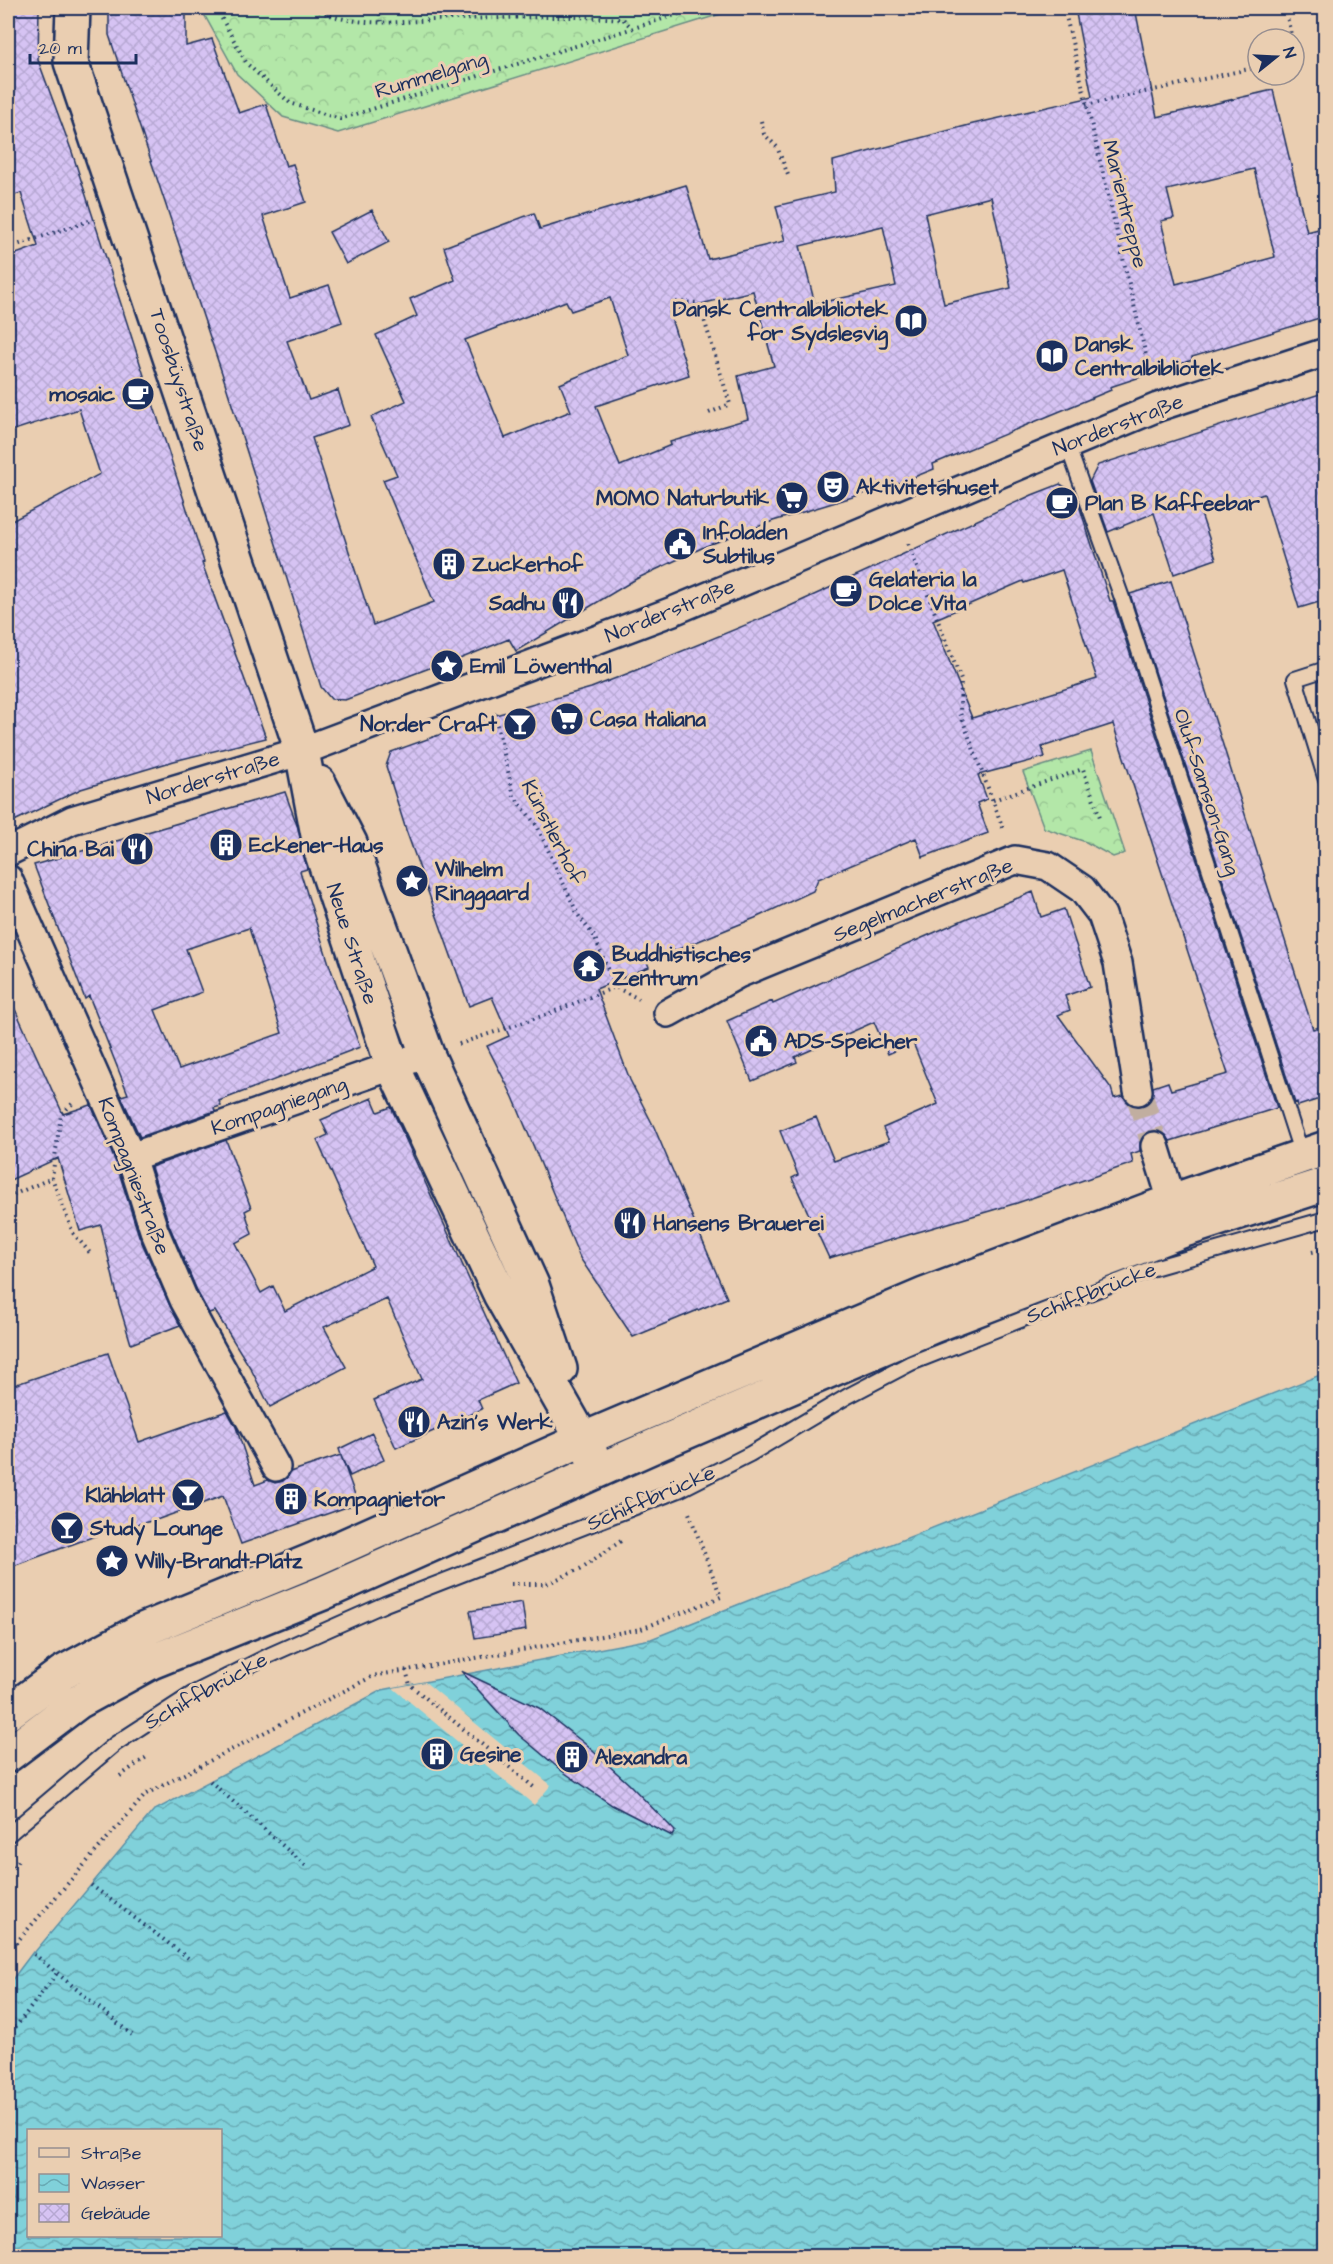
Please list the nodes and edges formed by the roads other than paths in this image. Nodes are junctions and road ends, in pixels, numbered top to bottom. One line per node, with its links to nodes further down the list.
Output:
1 (73, 8): 5 (main road, Toosbüystraße)
2 (1326, 352): 3 (street, Norderstraße)
3 (1067, 444): 5 (street, Norderstraße); 14 (lane, Oluf-Samson-Gang)
4 (1326, 669): 6 (lane)
5 (302, 751): 7 (street, Norderstraße); 10 (main road, Neue Straße); 11 (main road, Neue Straße)
6 (1326, 780)
7 (8, 852)
8 (8, 879): 15 (street, Kompagniestraße)
9 (668, 1013): 12 (street, Segelmacherstraße)
10 (427, 1054): 11 (street, Kompagniegang); 19 (main road, Neue Straße)
11 (393, 1067): 15 (street, Kompagniegang); 19 (main road, Neue Straße)
12 (1138, 1091)
13 (1155, 1146): 17 (street)
14 (1314, 1151): 17 (main road)
15 (131, 1157): 20 (street, Kompagniestraße)
16 (1326, 1184): 21 (main road, Schiffbrücke)
17 (1172, 1201): 19 (main road)
18 (1326, 1219): 24 (lane, Schiffbrücke)
19 (584, 1439): 21 (main road, Neue Straße); 22 (main road)
20 (276, 1467)
21 (600, 1470): 23 (main road, Schiffbrücke)
22 (8, 1713)
23 (8, 1755)
24 (8, 1835)

